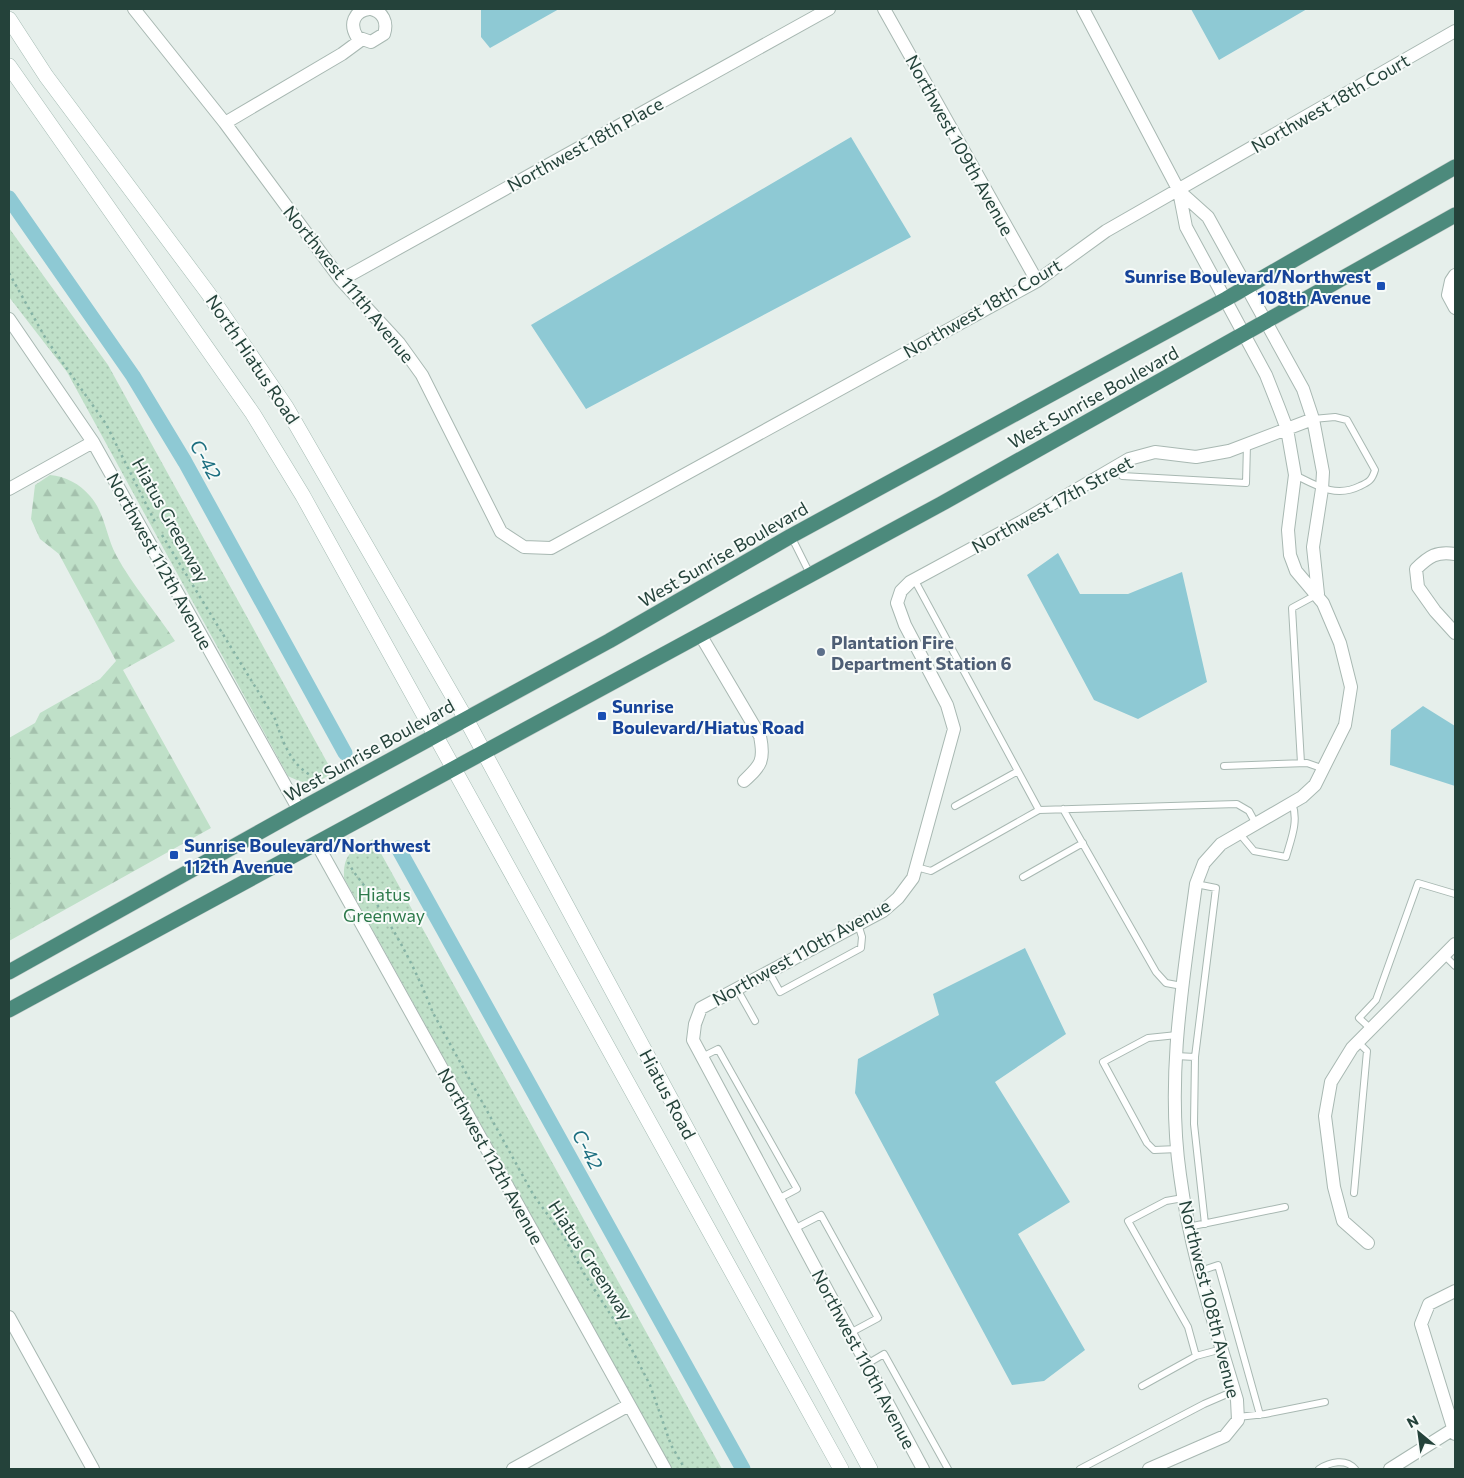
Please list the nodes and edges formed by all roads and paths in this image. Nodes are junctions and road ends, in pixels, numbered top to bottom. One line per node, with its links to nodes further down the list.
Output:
1 (134, 9): 10 (street, Northwest 111th Avenue)
2 (370, 9): 8 (street); 8 (street)
3 (829, 9): 16 (street, Northwest 18th Place)
4 (884, 9): 17 (street, Northwest 109th Avenue)
5 (1083, 9): 12 (street, Northwest 108th Avenue)
6 (9, 19): 40 (main road, North Hiatus Road)
7 (1455, 30): 12 (street, Northwest 18th Court)
8 (361, 40): 10 (street)
9 (9, 66): 41 (main road, North Hiatus Road)
10 (226, 123): 16 (street, Northwest 111th Avenue)
11 (1455, 167): 18 (highway, West Sunrise Boulevard)
12 (1179, 191): 17 (street, Northwest 18th Court); 18 (street, Northwest 108th Avenue); 19 (street, Northwest 108th Avenue)
13 (1455, 215): 22 (highway, West Sunrise Boulevard)
14 (9, 273): 48 (path, Hiatus Greenway)
15 (1455, 275): 20 (street)
16 (341, 280): 33 (street, Northwest 111th Avenue)
17 (1036, 281): 33 (street, Northwest 18th Court)
18 (1246, 288): 19 (highway, West Sunrise Boulevard); 22 (street, Northwest 108th Avenue)
19 (1226, 299): 23 (street, Northwest 108th Avenue); 32 (highway, West Sunrise Boulevard)
20 (1455, 308)
21 (9, 319): 26 (street, Northwest 112th Avenue)
22 (1267, 321): 23 (highway, West Sunrise Boulevard); 24 (street, Northwest 108th Avenue)
23 (1242, 334): 25 (street, Northwest 108th Avenue); 35 (highway, West Sunrise Boulevard)
24 (1313, 419): 25 (street, Northwest 17th Street); 31 (street, Northwest 108th Avenue); 31 (lane)
25 (1287, 429): 27 (street, Northwest 17th Street); 29 (street, Northwest 108th Avenue)
26 (94, 442): 30 (street); 53 (street, Northwest 112th Avenue)
27 (1247, 444): 28 (street, Northwest 17th Street); 28 (lane)
28 (1117, 466): 36 (street, Northwest 17th Street)
29 (1295, 474): 31 (lane); 37 (street, Northwest 108th Avenue)
30 (9, 489)
31 (1322, 489): 37 (street, Northwest 108th Avenue)
32 (791, 536): 35 (lane); 40 (highway, West Sunrise Boulevard)
33 (524, 547)
34 (1455, 554): 38 (street)
35 (811, 576): 39 (highway, West Sunrise Boulevard)
36 (912, 580): 47 (lane); 60 (street, Northwest 110th Avenue)
37 (1318, 594): 43 (lane); 46 (street, Northwest 108th Avenue)
38 (1455, 633)
39 (701, 636): 42 (highway, West Sunrise Boulevard); 49 (street)
40 (466, 719): 41 (highway, West Sunrise Boulevard); 42 (main road, Hiatus Road)
41 (436, 735): 45 (main road, Hiatus Road); 53 (highway, West Sunrise Boulevard)
42 (484, 754): 45 (highway, West Sunrise Boulevard); 108 (main road, Hiatus Road)
43 (1301, 763): 44 (lane); 46 (lane)
44 (1224, 766)
45 (456, 770): 58 (highway, West Sunrise Boulevard); 107 (main road, Hiatus Road)
46 (1324, 770): 50 (street, Northwest 108th Avenue)
47 (1018, 771): 51 (lane); 54 (lane)
48 (312, 776)
49 (744, 781)
50 (1292, 803): 55 (street, Northwest 108th Avenue); 56 (lane)
51 (955, 806)
52 (1063, 809): 54 (lane); 55 (lane); 57 (lane)
53 (299, 810): 68 (highway, West Sunrise Boulevard)
54 (1039, 810): 60 (lane)
55 (1256, 824): 56 (street, Northwest 108th Avenue)
56 (1239, 834): 62 (street, Northwest 108th Avenue)
57 (1083, 843): 61 (lane); 70 (lane)
58 (318, 844): 72 (highway, West Sunrise Boulevard); 99 (street, Northwest 112th Avenue)
59 (348, 862): 106 (path, Hiatus Greenway)
60 (916, 867): 64 (street, Northwest 110th Avenue)
61 (1023, 877)
62 (1196, 884): 70 (street, Northwest 108th Avenue); 79 (lane)
63 (1455, 894): 74 (lane)
64 (858, 924): 69 (street, Northwest 110th Avenue); 69 (lane)
65 (1455, 944): 66 (street)
66 (1444, 955): 67 (lane); 74 (street)
67 (1455, 966)
68 (9, 972)
69 (769, 972): 71 (street, Northwest 110th Avenue)
70 (1182, 986): 75 (street, Northwest 108th Avenue)
71 (737, 989): 73 (lane); 78 (street, Northwest 110th Avenue)
72 (9, 1010)
73 (755, 1020)
74 (1371, 1029): 76 (street)
75 (1177, 1035): 77 (street, Northwest 108th Avenue); 80 (lane)
76 (1358, 1042): 81 (lane); 88 (street)
77 (1176, 1056): 79 (lane); 80 (street, Northwest 108th Avenue)
78 (702, 1057): 83 (street, Northwest 110th Avenue); 83 (lane)
79 (1195, 1057): 85 (lane)
80 (1178, 1149): 82 (street, Northwest 108th Avenue)
81 (1354, 1193)
82 (1184, 1198): 86 (street, Northwest 108th Avenue); 94 (lane)
83 (778, 1199): 87 (street, Northwest 110th Avenue)
84 (1285, 1207): 85 (lane)
85 (1205, 1224): 86 (lane)
86 (1188, 1227): 89 (street, Northwest 108th Avenue)
87 (794, 1229): 92 (street, Northwest 110th Avenue); 92 (lane)
88 (1368, 1243)
89 (1200, 1271): 93 (street, Northwest 108th Avenue); 100 (lane)
90 (1455, 1291): 102 (street)
91 (9, 1317): 103 (street)
92 (850, 1333): 95 (street, Northwest 110th Avenue)
93 (1222, 1349): 94 (lane); 97 (street, Northwest 108th Avenue)
94 (1196, 1356): 96 (lane)
95 (867, 1364): 109 (street, Northwest 110th Avenue); 110 (lane)
96 (1142, 1386)
97 (1234, 1391): 101 (street, Northwest 108th Avenue); 111 (lane)
98 (1324, 1402): 100 (lane)
99 (629, 1405): 104 (street); 105 (street, Northwest 112th Avenue)
100 (1260, 1414): 101 (lane)
101 (1238, 1418): 112 (street)
102 (1454, 1430): 115 (street)
103 (93, 1469)
104 (514, 1469)
105 (665, 1469)
106 (685, 1469)
107 (841, 1469)
108 (870, 1469)
109 (923, 1469)
110 (948, 1469)
111 (1080, 1469)
112 (1149, 1469)
113 (1319, 1469): 114 (lane)
114 (1355, 1469)
115 (1390, 1469)

